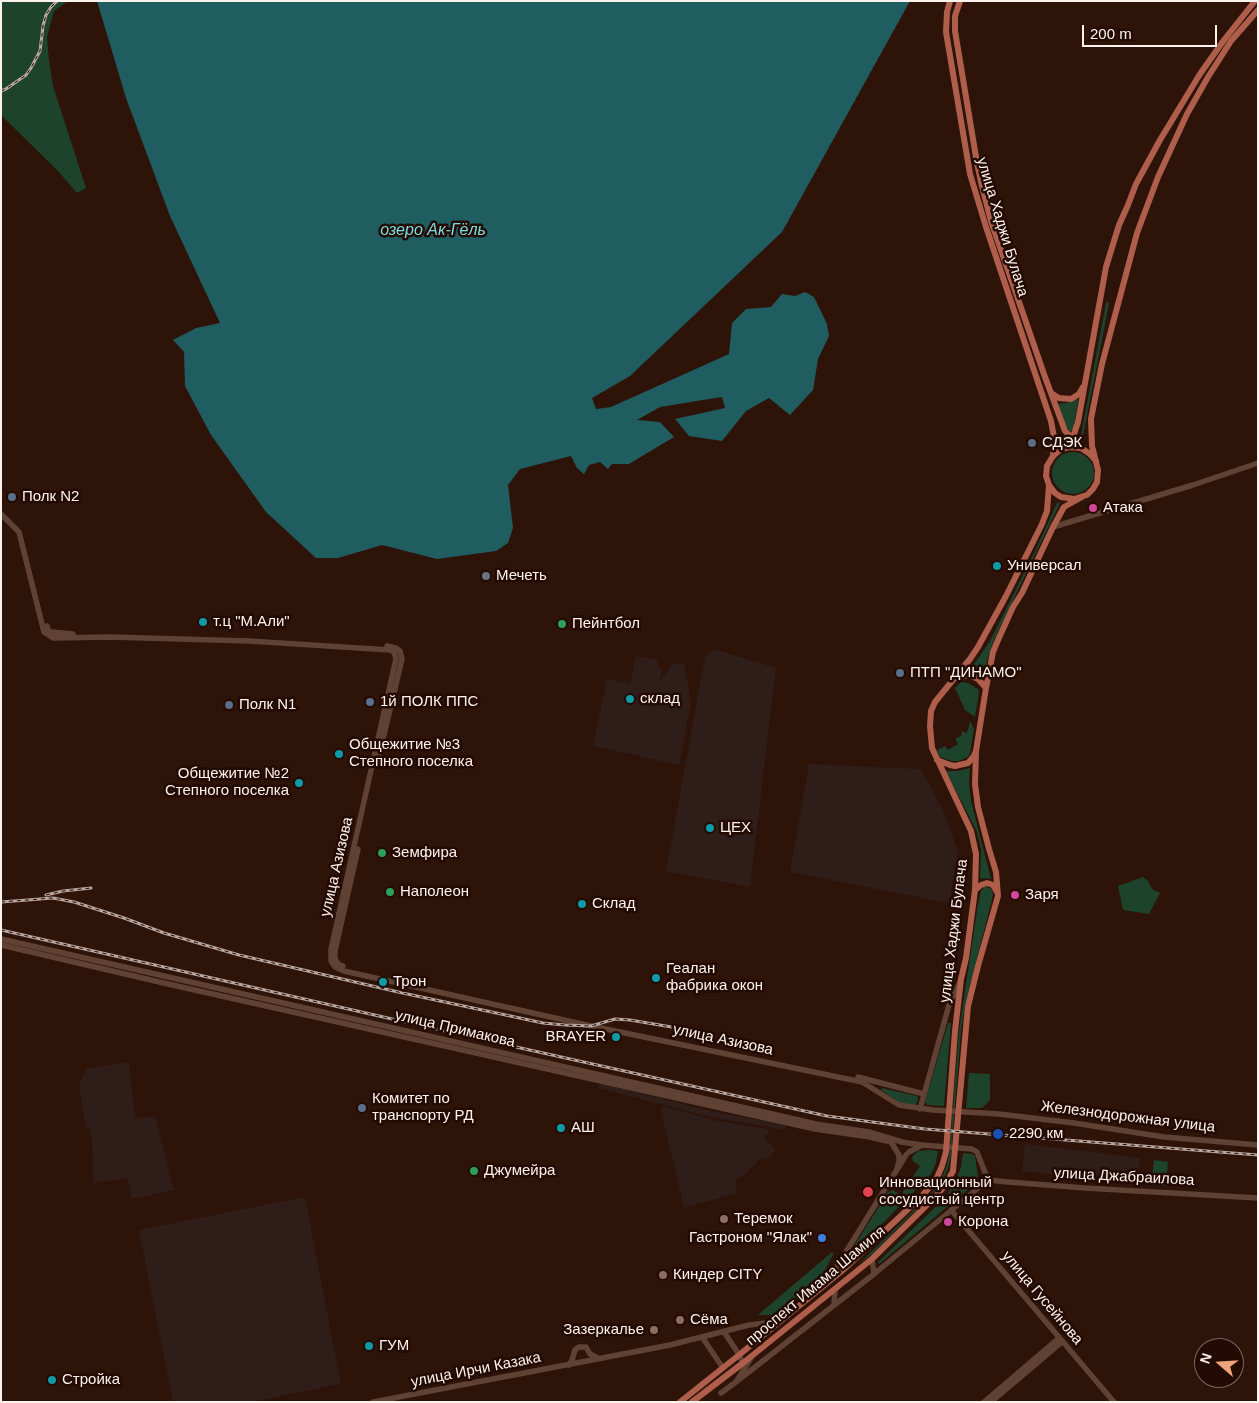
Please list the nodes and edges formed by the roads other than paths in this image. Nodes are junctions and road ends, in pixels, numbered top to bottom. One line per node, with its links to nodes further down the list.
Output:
1 (950, 1): 6 (main road, улица Хаджи Булача)
2 (960, 1): 5 (main road, улица Хаджи Булача)
3 (1255, 1): 9 (main road)
4 (1258, 10): 15 (main road)
5 (1004, 255): 6 (main road); 7 (main road, улица Хаджи Булача)
6 (996, 258): 8 (main road, улица Хаджи Булача)
7 (1045, 377): 8 (main road); 10 (main road, улица Хаджи Булача)
8 (1037, 380): 14 (main road, улица Хаджи Булача)
9 (1085, 384): 10 (main road); 11 (main road)
10 (1051, 393): 11 (main road, улица Хаджи Булача)
11 (1072, 440): 12 (main road); 13 (main road)
12 (1067, 447): 13 (main road); 14 (main road)
13 (1087, 451): 15 (main road)
14 (1053, 456): 17 (main road)
15 (1096, 461): 18 (main road)
16 (1258, 463): 21 (main road)
17 (1049, 485): 18 (main road); 22 (main road, улица Хаджи Булача)
18 (1082, 497): 21 (main road, улица Хаджи Булача)
19 (1, 510): 33 (main road, улица Азизова)
20 (1, 514): 33 (main road, улица Азизова)
21 (1053, 527): 23 (main road, улица Хаджи Булача)
22 (954, 679): 23 (main road); 25 (main road, улица Хаджи Булача)
23 (986, 688): 24 (main road, улица Хаджи Булача)
24 (976, 751): 25 (main road); 27 (main road, улица Хаджи Булача)
25 (936, 759): 26 (main road, улица Хаджи Булача)
26 (975, 890): 27 (main road); 30 (main road, улица Хаджи Булача)
27 (998, 896): 42 (main road, улица Хаджи Булача)
28 (1, 939): 37 (main road, улица Примакова)
29 (1, 944): 40 (main road, улица Примакова)
30 (961, 979): 31 (main road); 32 (main road, улица Хаджи Булача)
31 (949, 1005): 32 (main road); 34 (main road)
32 (958, 1006): 41 (main road, улица Хаджи Булача)
33 (862, 1080): 34 (main road, улица Азизова); 35 (main road, улица Азизова)
34 (924, 1094): 35 (main road)
35 (920, 1109): 36 (main road, улица Азизова)
36 (974, 1113): 39 (main road, Железнодорожная улица)
37 (905, 1142): 38 (main road); 40 (main road); 43 (main road)
38 (922, 1145): 43 (main road, проспект Имама Шамиля); 46 (main road)
39 (1258, 1145)
40 (895, 1148): 44 (main road)
41 (946, 1152): 51 (main road, проспект Имама Шамиля)
42 (955, 1152): 49 (main road, проспект Имама Шамиля)
43 (907, 1154): 44 (main road); 45 (main road, проспект Имама Шамиля)
44 (899, 1155): 45 (main road, проспект Имама Шамиля)
45 (897, 1169): 50 (main road, проспект Имама Шамиля)
46 (988, 1180): 47 (main road, улица Джабраилова); 48 (main road, проспект Имама Шамиля)
47 (1258, 1198)
48 (950, 1210): 52 (main road, проспект Имама Шамиля); 61 (main road, улица Гусейнова)
49 (872, 1260): 52 (main road); 54 (main road, проспект Имама Шамиля)
50 (838, 1263): 51 (main road); 53 (main road, проспект Имама Шамиля)
51 (843, 1270): 53 (main road, проспект Имама Шамиля)
52 (874, 1274): 55 (main road, проспект Имама Шамиля)
53 (826, 1285): 56 (main road, проспект Имама Шамиля)
54 (835, 1289): 55 (main road); 60 (main road, проспект Имама Шамиля)
55 (834, 1306): 58 (main road, проспект Имама Шамиля)
56 (780, 1321): 57 (main road); 65 (main road, проспект Имама Шамиля)
57 (724, 1332): 59 (main road); 65 (main road)
58 (792, 1337): 60 (main road); 71 (main road, проспект Имама Шамиля)
59 (702, 1338): 66 (main road); 70 (main road)
60 (771, 1340): 64 (main road, проспект Имама Шамиля)
61 (1061, 1340): 77 (main road); 78 (main road); 79 (main road, улица Гусейнова)
62 (589, 1351): 63 (main road); 66 (main road); 67 (main road)
63 (574, 1353): 67 (main road); 69 (main road)
64 (754, 1354): 68 (main road, проспект Имама Шамиля); 71 (main road)
65 (739, 1356): 68 (main road); 70 (main road, проспект Имама Шамиля)
66 (600, 1358): 67 (main road, улица Ирчи Казака)
67 (583, 1362): 69 (main road, улица Ирчи Казака)
68 (743, 1363): 76 (main road, проспект Имама Шамиля)
69 (569, 1365): 73 (main road, улица Ирчи Казака)
70 (723, 1368): 75 (main road, проспект Имама Шамиля)
71 (736, 1382): 72 (main road, проспект Имама Шамиля)
72 (721, 1394)
73 (390, 1400): 74 (main road, улица Ирчи Казака)
74 (373, 1402)
75 (680, 1402)
76 (692, 1402)
77 (984, 1402)
78 (991, 1402)
79 (1114, 1402)

